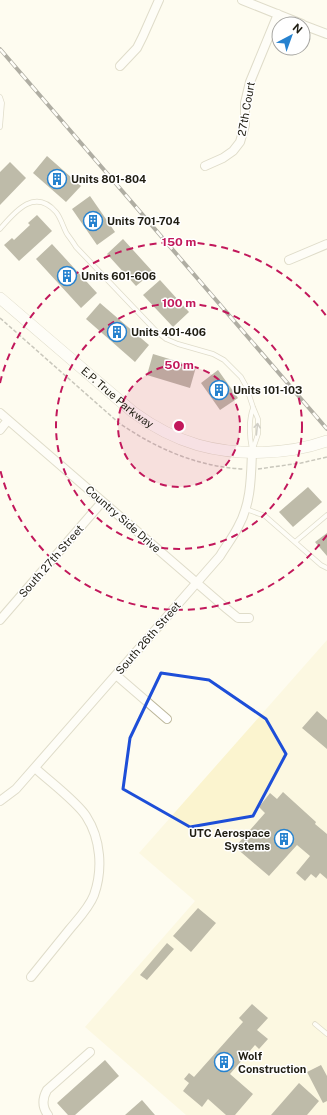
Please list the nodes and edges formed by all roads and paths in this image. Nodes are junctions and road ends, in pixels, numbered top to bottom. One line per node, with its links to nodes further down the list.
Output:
1 (159, 0): 7 (street)
2 (242, 0): 3 (street)
3 (278, 14): 4 (street); 10 (street, 27th Court)
4 (283, 16)
5 (311, 28): 6 (street)
6 (327, 34)
7 (120, 66)
8 (0, 97): 9 (lane)
9 (0, 127)
10 (205, 166)
11 (0, 229): 15 (lane)
12 (327, 244): 13 (street)
13 (289, 260)
14 (0, 298): 20 (main road, E.P. True Parkway)
15 (253, 407): 20 (lane); 20 (lane, one-way to 15)
16 (0, 413): 17 (street, Country Side Drive)
17 (8, 420): 18 (street); 23 (street, Country Side Drive)
18 (0, 430)
19 (327, 441): 20 (main road, E.P. True Parkway)
20 (252, 452): 24 (street, South 26th Street)
21 (327, 457): 22 (path)
22 (258, 469)
23 (102, 502): 28 (street, Country Side Drive); 30 (street, South 27th Street)
24 (246, 509): 26 (lane); 28 (street, South 26th Street)
25 (327, 515): 26 (lane)
26 (296, 542): 27 (lane)
27 (327, 569)
28 (196, 582): 29 (street, Country Side Drive); 31 (street, South 26th Street)
29 (249, 618)
30 (0, 620)
31 (116, 675): 32 (street); 33 (street, South 26th Street)
32 (167, 719)
33 (35, 768): 34 (street, South 26th Street); 35 (street)
34 (0, 801)
35 (31, 977)
36 (316, 1024): 37 (lane)
37 (327, 1034)
38 (90, 1052): 39 (street)
39 (48, 1115)

